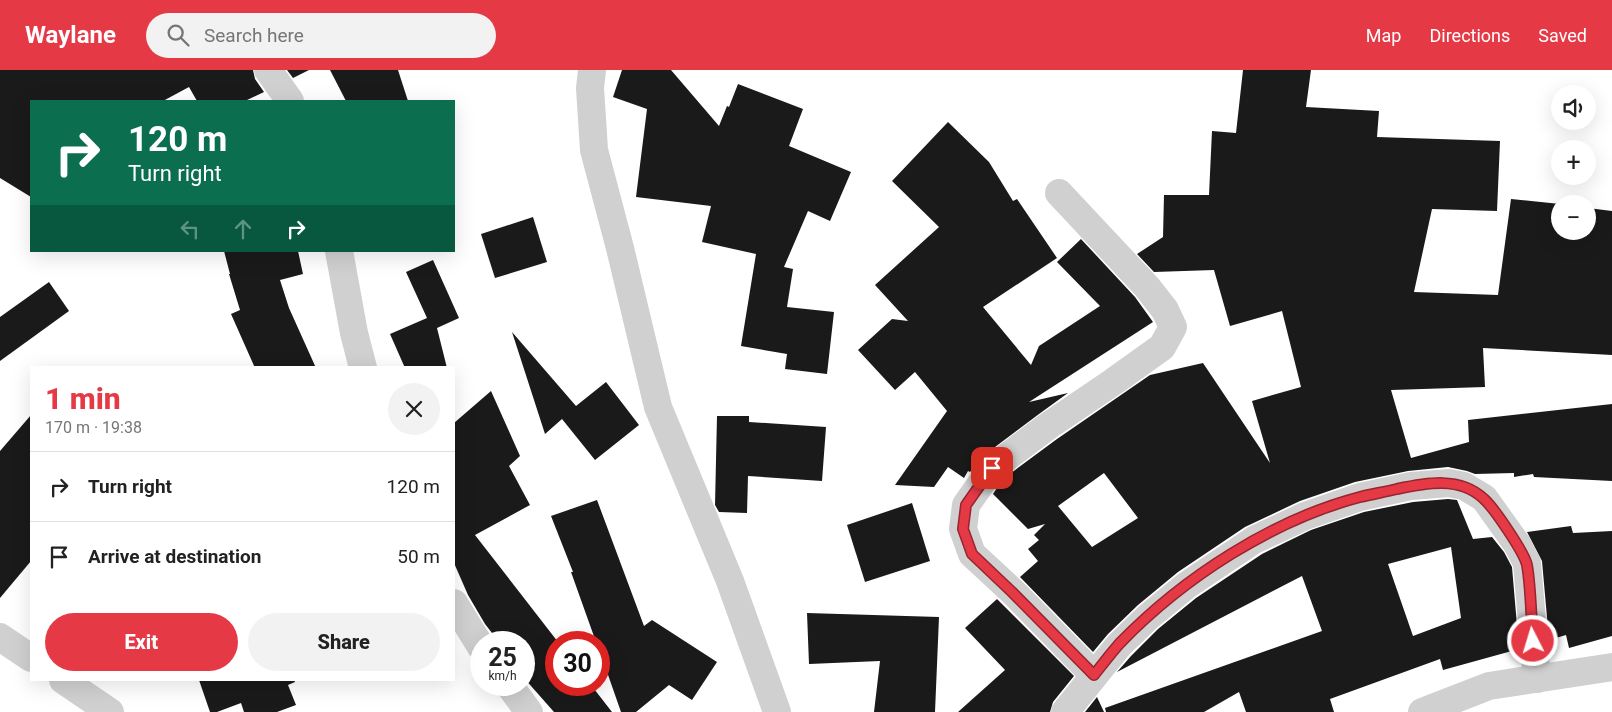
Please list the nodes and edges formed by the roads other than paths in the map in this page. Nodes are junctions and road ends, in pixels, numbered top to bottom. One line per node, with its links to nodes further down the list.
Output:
1 (268, 70): 3 (street)
2 (592, 70): 18 (street)
3 (289, 100)
4 (1059, 193): 12 (street)
5 (339, 252): 6 (street)
6 (362, 366)
7 (455, 605): 8 (street)
8 (471, 631)
9 (0, 637): 10 (street)
10 (30, 657)
11 (1612, 668): 13 (street)
12 (1094, 675): 13 (street); 19 (street)
13 (1537, 679): 20 (street)
14 (64, 681): 16 (street)
15 (517, 696): 17 (street)
16 (109, 712)
17 (529, 712)
18 (777, 712)
19 (1064, 712)
20 (1422, 712)

